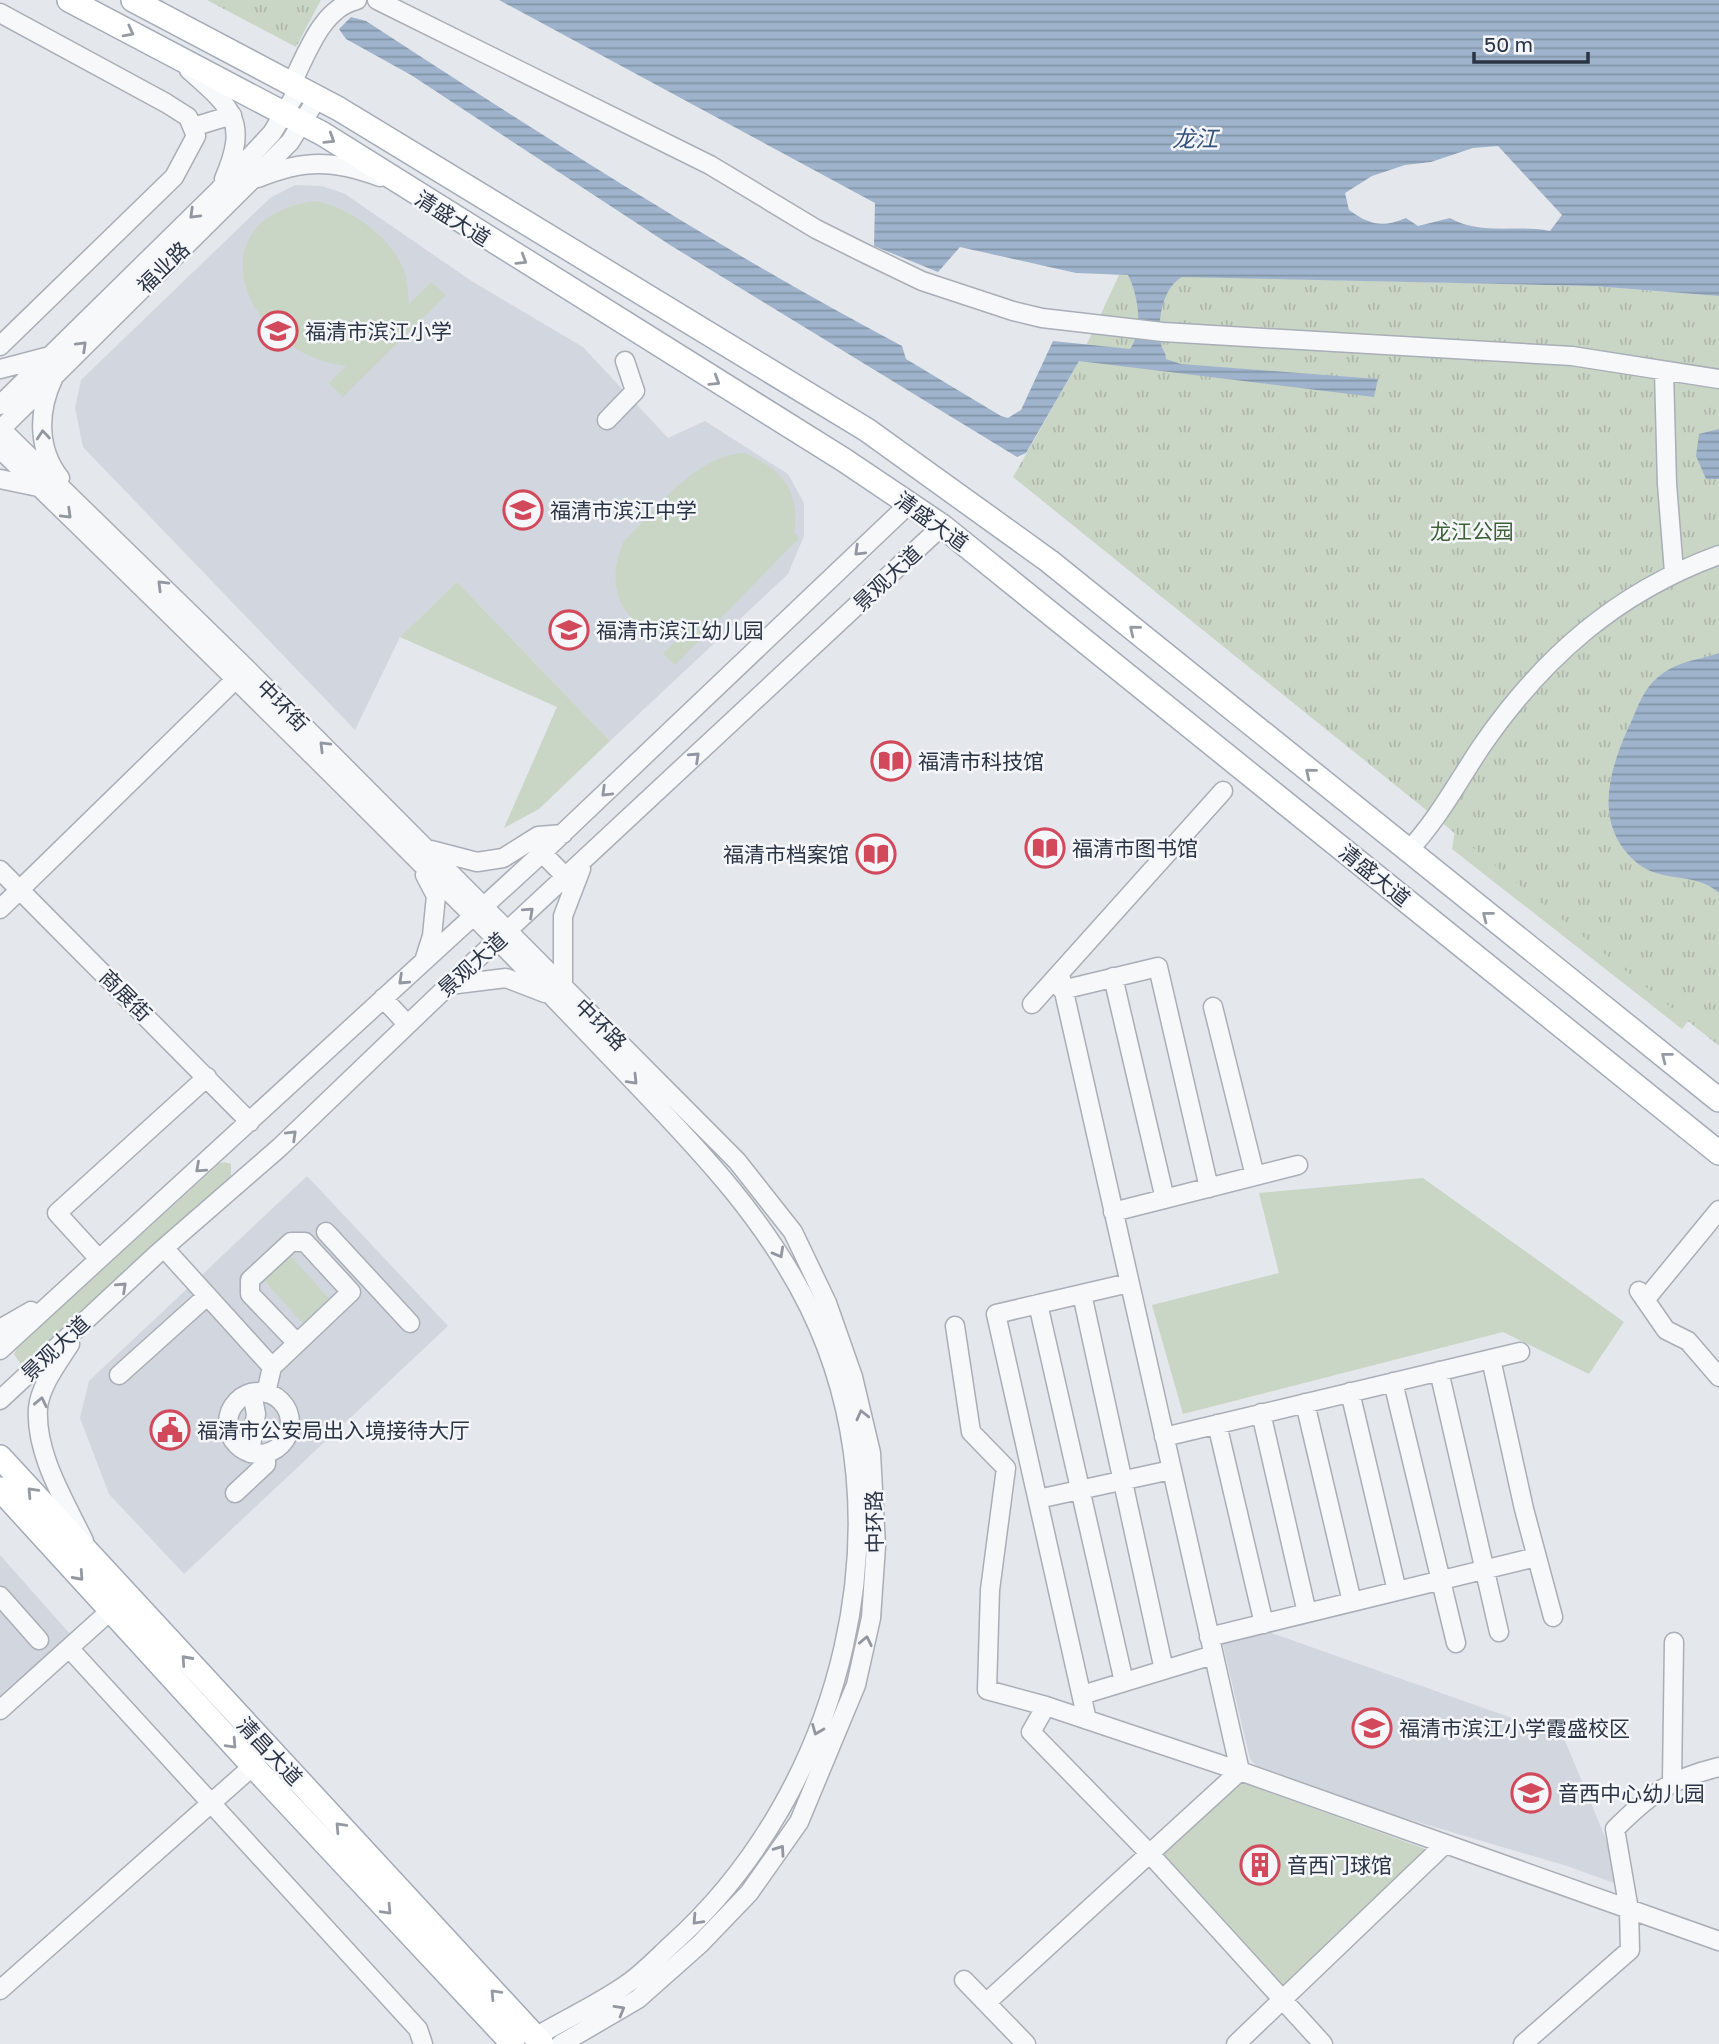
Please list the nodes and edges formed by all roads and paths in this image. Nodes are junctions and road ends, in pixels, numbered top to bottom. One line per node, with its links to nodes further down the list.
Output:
1 (69, 0): 6 (main road, 清盛大道, one-way to 6)
2 (133, 0): 7 (main road, 清盛大道)
3 (357, 0): 7 (street, 福业路)
4 (377, 0): 18 (street)
5 (0, 13): 10 (street)
6 (164, 50): 8 (street); 9 (main road, 清盛大道)
7 (303, 89): 9 (street, 福业路); 35 (main road, 清盛大道, one-way to 7)
8 (232, 115): 10 (street); 13 (street)
9 (293, 118): 11 (street, 福业路); 12 (main road, 清盛大道, one-way to 12); 13 (street, 福业路)
10 (193, 127): 14 (street)
11 (252, 181): 12 (street); 16 (street, 福业路, one-way to 11)
12 (402, 186): 26 (main road, 清盛大道, one-way to 26)
13 (218, 191): 16 (street, 福业路, one-way to 16)
14 (0, 346)
15 (625, 361): 21 (street)
16 (52, 363): 17 (street); 20 (street, 福业路); 22 (street, 福业路); 27 (street, one-way to 16)
17 (0, 369)
18 (1664, 371): 19 (street); 30 (street)
19 (1719, 379)
20 (0, 405)
21 (607, 420)
22 (0, 429): 27 (street, 中环街)
23 (0, 449): 25 (street, 中环街)
24 (0, 480): 25 (street)
25 (39, 487): 31 (street, 中环街, one-way to 31)
26 (909, 504): 28 (main road, 清盛大道); 33 (street, 景观大道, one-way to 33)
27 (89, 513): 31 (street, 中环街, one-way to 27)
28 (942, 526): 37 (street, 景观大道, one-way to 28); 56 (main road, 清盛大道)
29 (1719, 555): 30 (street)
30 (1674, 572): 35 (street)
31 (241, 673): 34 (street, 中环街); 40 (street)
32 (1223, 790): 46 (street)
33 (563, 834): 34 (street); 36 (street, 景观大道)
34 (419, 852): 42 (street, 中环街); 44 (street)
35 (1407, 852): 54 (main road, 清盛大道, one-way to 35)
36 (542, 853): 39 (street); 42 (street, 景观大道)
37 (585, 860): 39 (street, 景观大道); 48 (street)
38 (0, 870): 40 (street, 商展街)
39 (566, 878): 43 (street, 景观大道, one-way to 39)
40 (20, 890): 41 (street); 53 (street, 商展街)
41 (0, 909)
42 (478, 911): 43 (street, 中环街); 44 (street, 景观大道)
43 (503, 935): 47 (street, 景观大道); 48 (street, 中环街)
44 (425, 960): 49 (street, 景观大道, one-way to 49)
45 (1113, 978): 46 (street); 59 (street); 60 (street)
46 (1061, 982): 50 (street); 62 (street)
47 (449, 985): 48 (street); 52 (street, 景观大道)
48 (557, 990): 139 (street, 中环路, one-way to 139); 142 (street, 中环路, one-way to 48)
49 (383, 998): 52 (street); 55 (street, 景观大道)
50 (1032, 1004)
51 (1213, 1007): 58 (street)
52 (407, 1024): 64 (street, 景观大道, one-way to 52)
53 (207, 1077): 55 (street, 商展街); 65 (street)
54 (1719, 1100)
55 (250, 1122): 65 (street, 景观大道, one-way to 65)
56 (1719, 1153)
57 (1298, 1165): 58 (street)
58 (1255, 1176): 59 (street)
59 (1209, 1188): 60 (street)
60 (1165, 1199): 62 (street)
61 (1719, 1210): 84 (street)
62 (1113, 1212): 67 (street)
63 (326, 1232): 66 (street)
64 (164, 1248): 71 (street); 73 (street, 景观大道, one-way to 64)
65 (99, 1259): 69 (street, 景观大道)
66 (367, 1277): 68 (street); 74 (street)
67 (1129, 1283): 70 (street); 92 (street)
68 (351, 1292): 77 (street); 77 (street)
69 (61, 1293): 76 (street); 78 (street, 景观大道)
70 (1082, 1294): 72 (street); 96 (street)
71 (207, 1296): 81 (street); 83 (street)
72 (1038, 1304): 98 (street); 101 (street)
73 (87, 1319): 88 (street, 景观大道); 103 (street, one-way to 73)
74 (410, 1323)
75 (955, 1326): 123 (street)
76 (0, 1329)
77 (297, 1343): 81 (street)
78 (0, 1350)
79 (1520, 1352): 80 (street)
80 (1491, 1359): 82 (street); 104 (street)
81 (272, 1367): 87 (street)
82 (1438, 1371): 85 (street); 105 (street)
83 (119, 1375)
84 (1719, 1377)
85 (1392, 1382): 86 (street); 106 (street)
86 (1350, 1392): 89 (street); 107 (street)
87 (259, 1393): 93 (street); 93 (street); 93 (street)
88 (0, 1400)
89 (1305, 1403): 90 (street); 109 (street)
90 (1261, 1413): 91 (street); 111 (street)
91 (1217, 1424): 92 (street); 113 (street)
92 (1164, 1437): 95 (street)
93 (258, 1453): 99 (street)
94 (0, 1457): 103 (main road, 清昌大道, one-way to 94)
95 (1171, 1470): 96 (street); 118 (street)
96 (1122, 1480): 98 (street); 120 (street)
97 (0, 1489): 102 (main road, 清昌大道)
98 (1080, 1489): 101 (street); 121 (street)
99 (235, 1493)
100 (0, 1498): 102 (street)
101 (1038, 1499): 122 (street)
102 (34, 1526): 110 (main road, 清昌大道, one-way to 110)
103 (92, 1557): 139 (main road, 清昌大道, one-way to 103)
104 (1536, 1558): 105 (street); 112 (street)
105 (1485, 1570): 106 (street); 114 (street)
106 (1439, 1581): 107 (street); 117 (street)
107 (1397, 1591): 109 (street)
108 (0, 1596): 115 (street)
109 (1352, 1602): 111 (street)
110 (110, 1611): 119 (street); 126 (main road, 清昌大道, one-way to 126)
111 (1307, 1613): 113 (street)
112 (1553, 1617)
113 (1264, 1624): 118 (street)
114 (1499, 1632)
115 (39, 1640)
116 (1674, 1642): 129 (street)
117 (1457, 1643)
118 (1211, 1646): 120 (street); 128 (street)
119 (69, 1648): 124 (street); 130 (street)
120 (1164, 1670): 121 (street)
121 (1124, 1682): 122 (street)
122 (1082, 1696): 125 (street)
123 (1046, 1706): 125 (street); 132 (street)
124 (0, 1710)
125 (1087, 1720): 128 (street)
126 (253, 1766): 130 (street); 141 (main road, 清昌大道, one-way to 141)
127 (1719, 1767): 129 (street)
128 (1240, 1771): 131 (street); 132 (street)
129 (1672, 1782): 133 (street)
130 (212, 1803): 136 (street); 140 (street)
131 (1444, 1845): 133 (street); 137 (street)
132 (1150, 1854): 137 (street); 138 (street)
133 (1629, 1910): 134 (street); 146 (street)
134 (1719, 1941)
135 (964, 1980): 138 (street)
136 (0, 1990)
137 (1284, 1998): 144 (street); 145 (street)
138 (986, 2003): 143 (street)
139 (538, 2040)
140 (423, 2044)
141 (513, 2044)
142 (561, 2044)
143 (1026, 2044)
144 (1236, 2044)
145 (1323, 2044)
146 (1523, 2044)

